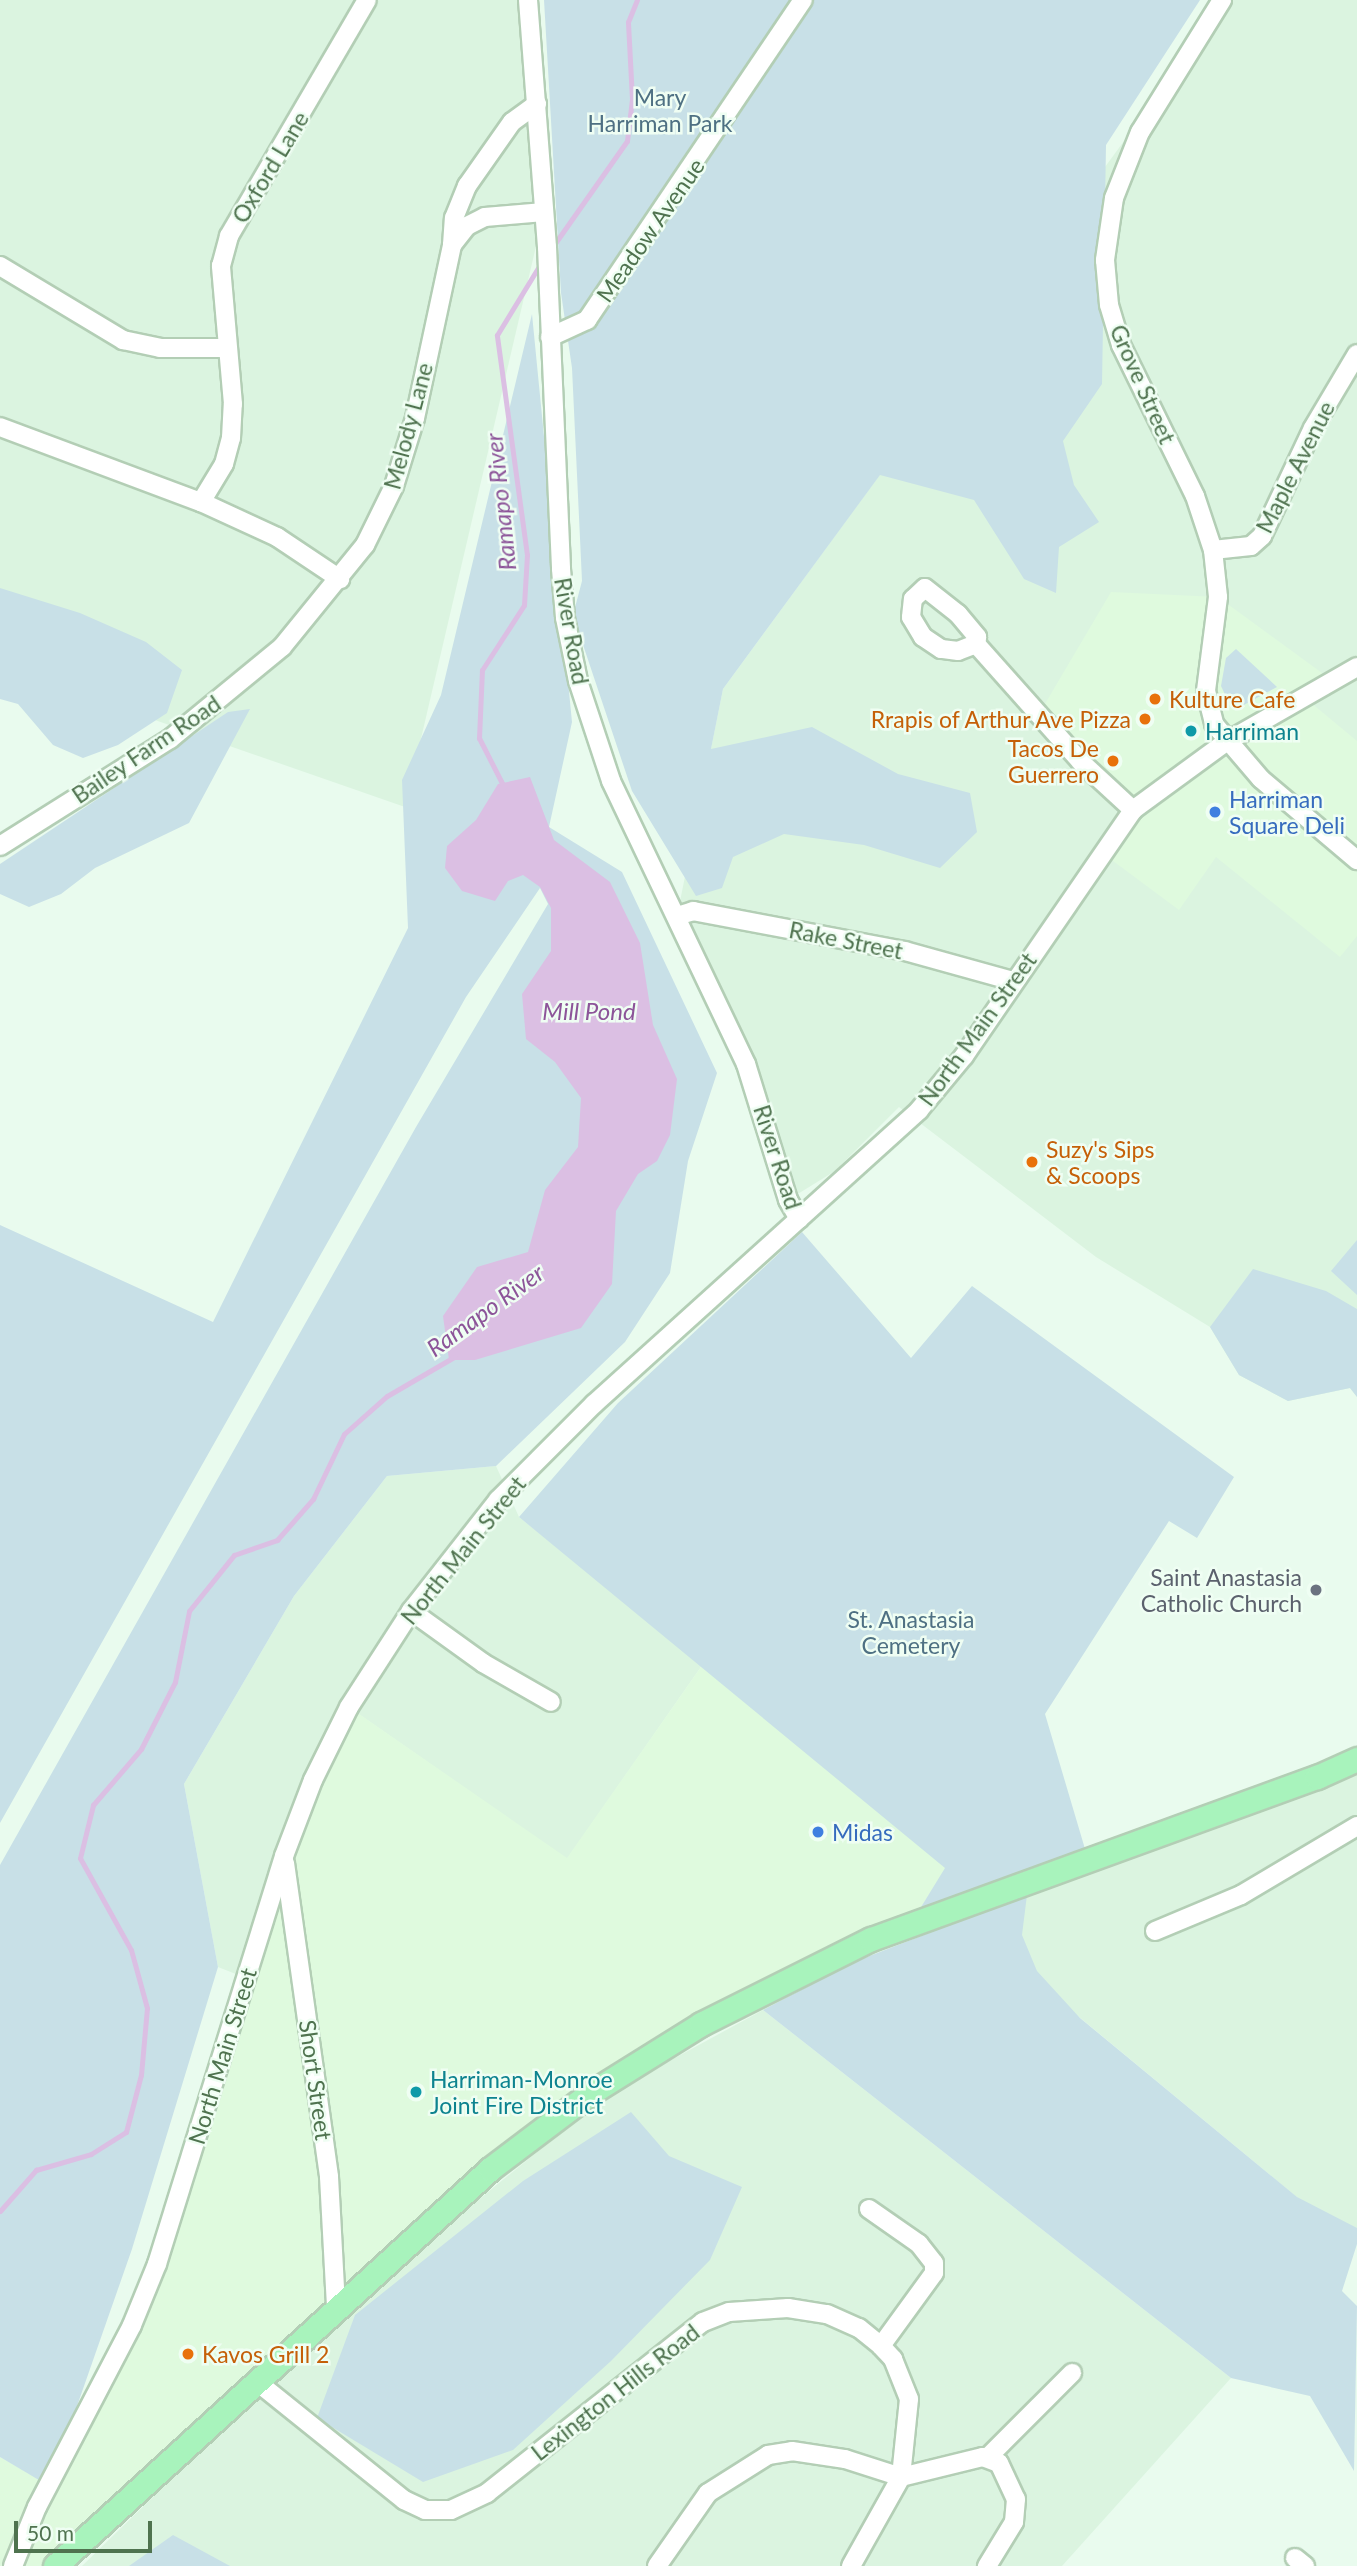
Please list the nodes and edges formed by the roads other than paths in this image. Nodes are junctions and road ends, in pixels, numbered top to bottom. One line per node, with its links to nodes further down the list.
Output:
1 (368, 0): 10 (street, Oxford Lane)
2 (528, 0): 5 (street, River Road)
3 (803, 0): 9 (street, Meadow Avenue)
4 (1222, 0): 14 (street, Grove Street)
5 (537, 104): 6 (street, River Road); 7 (street, Melody Lane)
6 (544, 212): 7 (street); 9 (street, River Road)
7 (452, 246): 15 (street, Melody Lane)
8 (0, 266): 10 (street)
9 (550, 337): 22 (street, River Road)
10 (227, 348): 13 (street, Oxford Lane)
11 (1357, 354): 14 (street, Maple Avenue)
12 (0, 427): 13 (street)
13 (201, 502): 15 (street)
14 (1213, 550): 18 (street, Grove Street)
15 (340, 579): 20 (street, Bailey Farm Road)
16 (976, 643): 19 (street)
17 (1357, 667): 18 (street, North Main Street)
18 (1226, 742): 19 (street, North Main Street); 21 (street, Grove Street)
19 (1133, 810): 23 (street, North Main Street)
20 (0, 846)
21 (1357, 860)
22 (677, 916): 23 (street, Rake Street); 24 (street, River Road)
23 (1013, 981): 24 (street, North Main Street)
24 (799, 1219): 25 (street, North Main Street)
25 (411, 1611): 26 (street); 29 (street, North Main Street)
26 (551, 1703)
27 (1357, 1759): 32 (main road)
28 (1357, 1826): 30 (street)
29 (284, 1856): 32 (street, Short Street); 38 (street, North Main Street)
30 (1155, 1931)
31 (869, 2209): 33 (street)
32 (336, 2306): 35 (main road)
33 (881, 2346): 35 (street, Lexington Hills Road); 37 (street, Lexington Hills Road)
34 (1072, 2373): 36 (street)
35 (256, 2381): 39 (main road)
36 (988, 2457): 37 (street); 42 (street)
37 (901, 2477): 40 (street); 41 (street, Lexington Hills Road)
38 (13, 2566)
39 (55, 2566)
40 (657, 2566)
41 (851, 2566)
42 (987, 2566)

